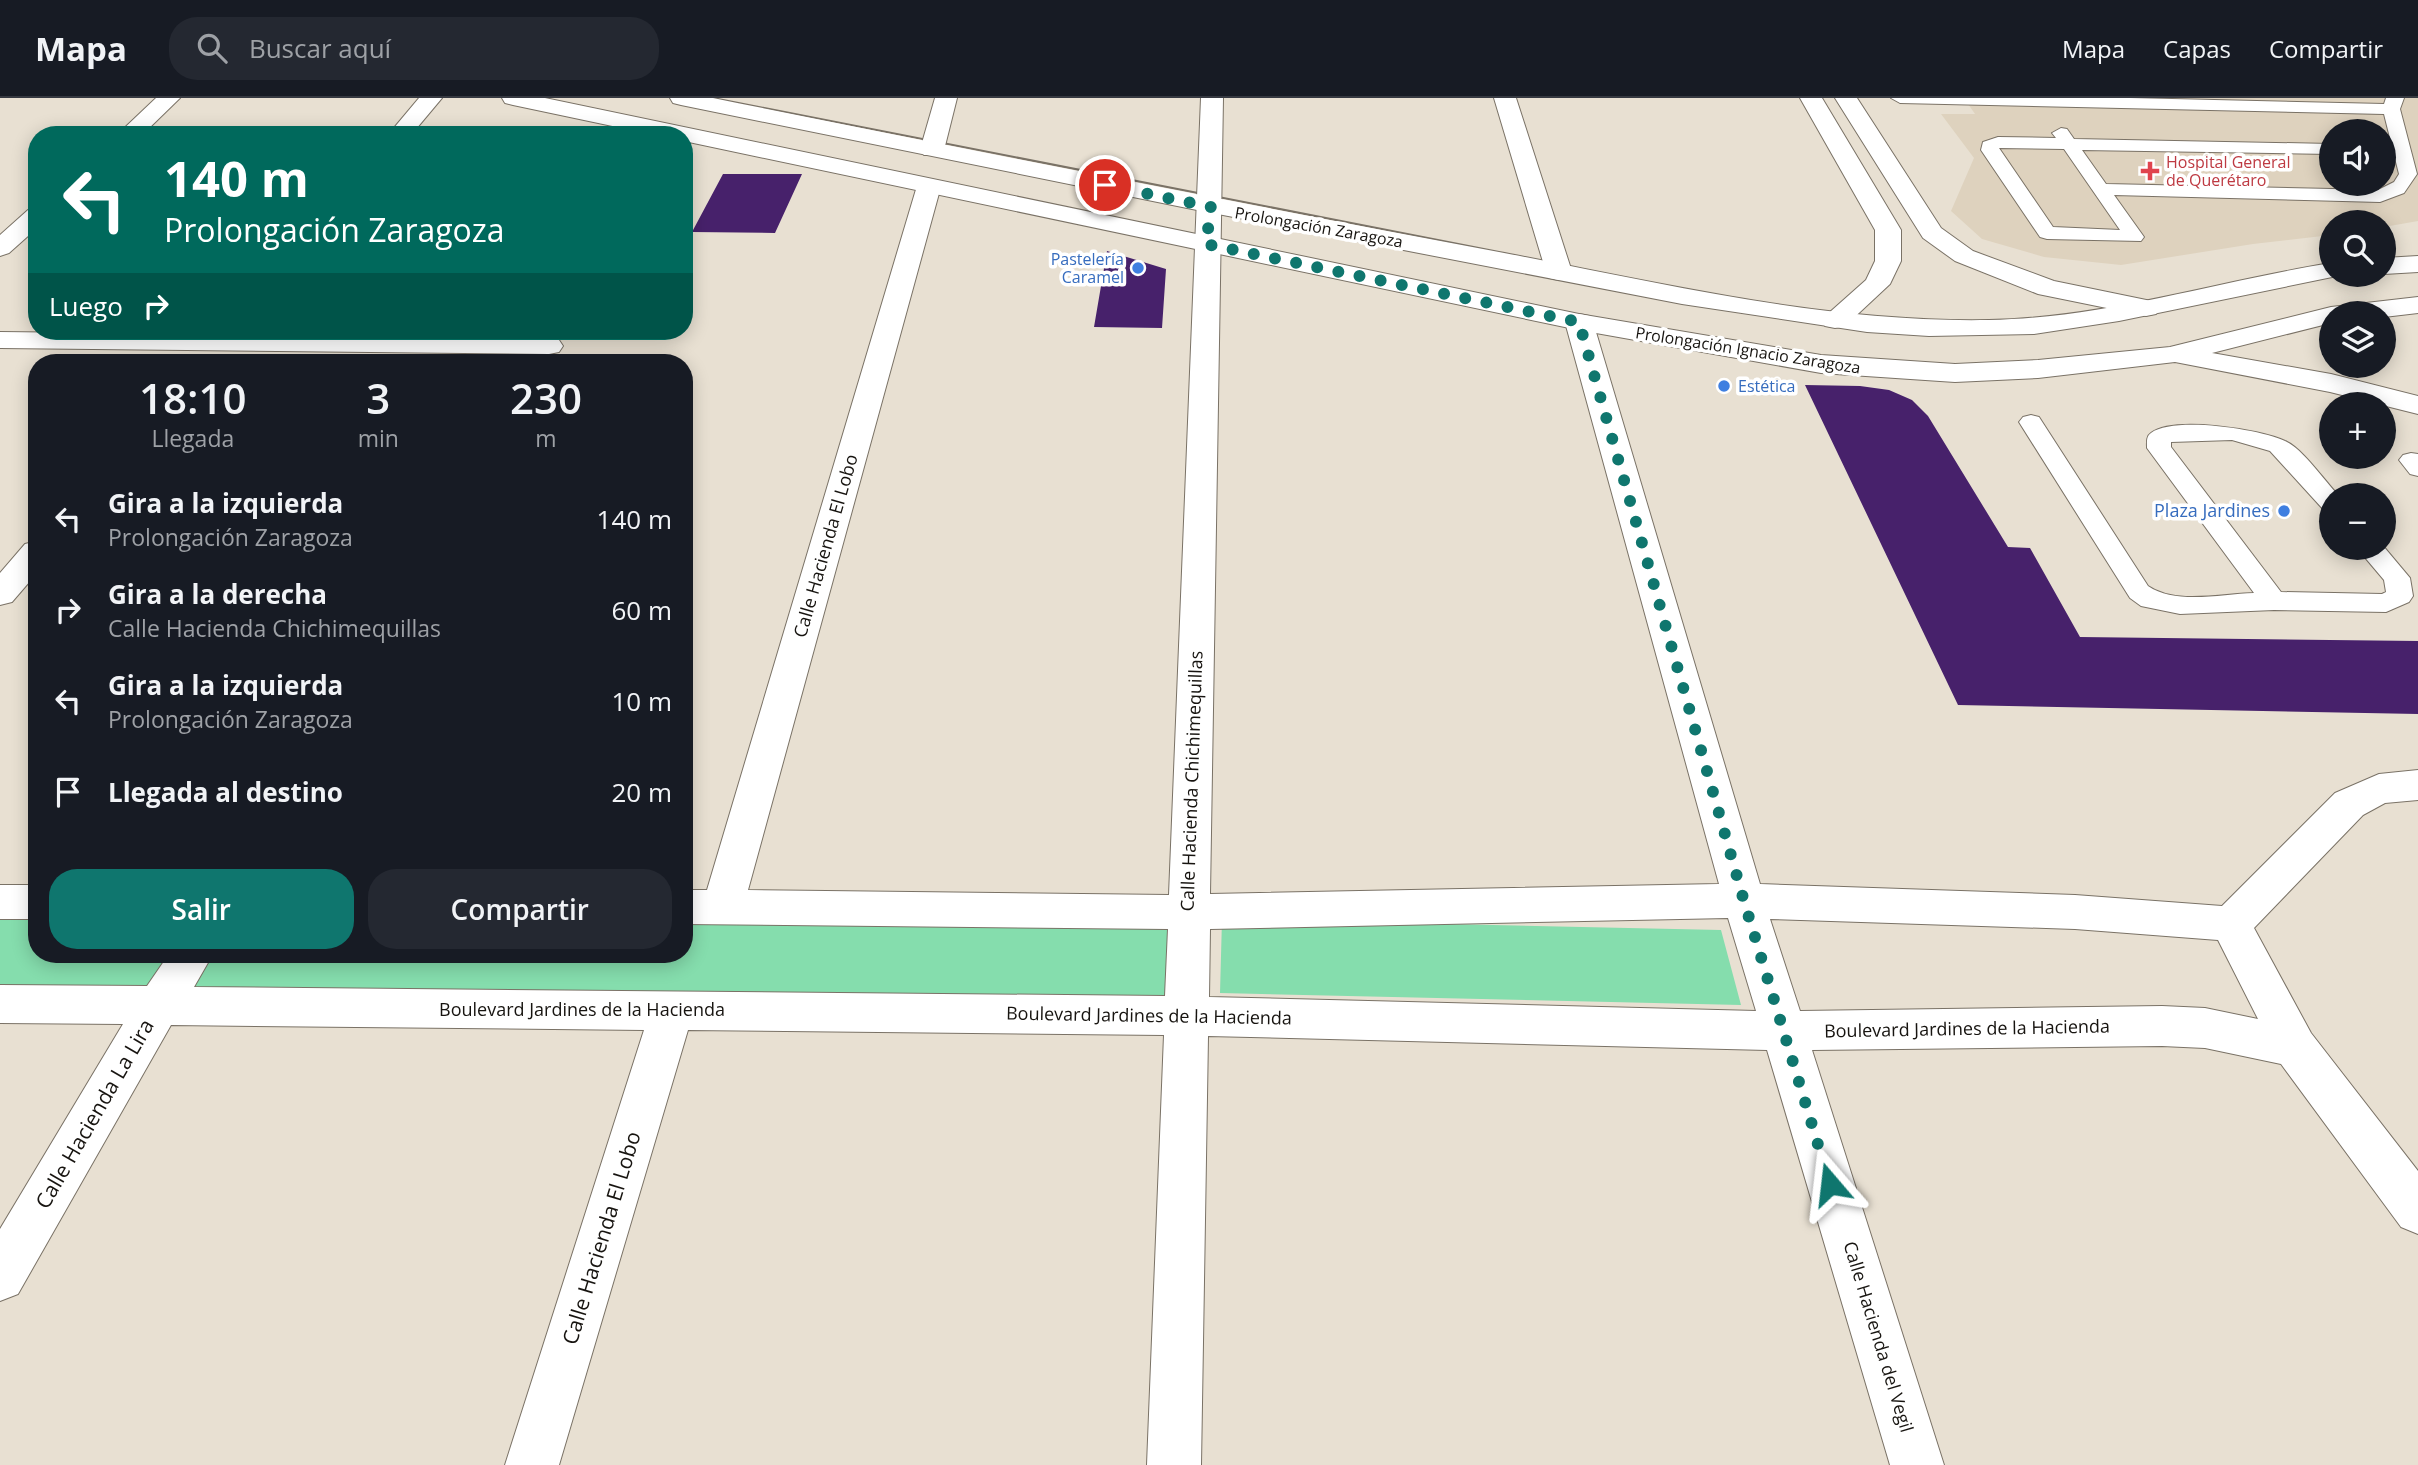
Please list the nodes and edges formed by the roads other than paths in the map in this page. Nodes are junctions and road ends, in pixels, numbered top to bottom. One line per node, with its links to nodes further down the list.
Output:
1 (169, 98): 14 (street)
2 (431, 98): 15 (street)
3 (513, 98): 16 (street, Prolongación Zaragoza)
4 (683, 98): 19 (street, Prolongación Zaragoza)
5 (946, 98): 19 (street)
6 (1212, 98): 29 (street, Calle Hacienda Chichimequillas)
7 (1505, 98): 33 (street)
8 (1811, 98): 9 (lane); 24 (street)
9 (1821, 98)
10 (1846, 98): 23 (street)
11 (1900, 98): 12 (lane)
12 (2039, 101): 13 (lane); 18 (lane)
13 (2393, 103)
14 (138, 126)
15 (407, 126)
16 (638, 126)
17 (693, 138): 22 (street, Prolongación Zaragoza)
18 (2069, 144): 20 (lane); 25 (lane); 25 (lane)
19 (932, 149): 29 (street, Prolongación Zaragoza)
20 (2319, 149)
21 (2396, 157): 26 (lane)
22 (929, 186): 29 (street, Prolongación Zaragoza); 57 (street, Calle Hacienda El Lobo)
23 (1905, 188): 24 (street); 37 (street)
24 (1864, 189): 39 (street)
25 (2101, 189): 27 (lane)
26 (2396, 190)
27 (2319, 194)
28 (28, 223): 30 (street)
29 (1208, 226): 33 (street, Prolongación Zaragoza); 40 (street, Prolongación Zaragoza); 58 (street, Calle Hacienda Chichimequillas)
30 (0, 248)
31 (2418, 264): 32 (street)
32 (2396, 265)
33 (1559, 272): 39 (street, Prolongación Zaragoza)
34 (2319, 273): 37 (street)
35 (2418, 305): 36 (street)
36 (2396, 307)
37 (2146, 308): 39 (street)
38 (2319, 319): 44 (street, Prolongación Ignacio Zaragoza)
39 (1835, 320)
40 (1579, 322): 44 (street, Prolongación Ignacio Zaragoza); 54 (street, Calle Hacienda del Vegil)
41 (0, 340): 42 (street)
42 (216, 346): 43 (street)
43 (549, 346)
44 (2170, 355): 45 (street)
45 (2418, 405)
46 (2031, 422): 52 (lane)
47 (2319, 489): 52 (lane)
48 (2385, 560): 50 (lane)
49 (28, 562): 51 (street)
50 (2408, 578): 52 (lane)
51 (0, 594)
52 (2274, 601)
53 (2418, 785): 59 (street)
54 (1744, 901): 58 (street); 59 (street); 65 (street, Calle Hacienda del Vegil)
55 (0, 902): 56 (street)
56 (28, 902)
57 (704, 907): 58 (street)
58 (1189, 912): 64 (street, Calle Hacienda Chichimequillas)
59 (2231, 923): 66 (street)
60 (186, 963): 62 (street, Calle Hacienda La Lira)
61 (0, 1004): 62 (street, Boulevard Jardines de la Hacienda)
62 (157, 1008): 63 (street, Boulevard Jardines de la Hacienda); 68 (street, Calle Hacienda La Lira)
63 (672, 1010): 64 (street, Boulevard Jardines de la Hacienda); 69 (street, Calle Hacienda El Lobo)
64 (1186, 1016): 65 (street, Boulevard Jardines de la Hacienda); 70 (street, Calle Hacienda Chichimequillas)
65 (1783, 1031): 66 (street, Boulevard Jardines de la Hacienda); 71 (street, Calle Hacienda del Vegil)
66 (2295, 1047): 67 (street)
67 (2418, 1210)
68 (0, 1276)
69 (532, 1465)
70 (1174, 1465)
71 (1917, 1465)

